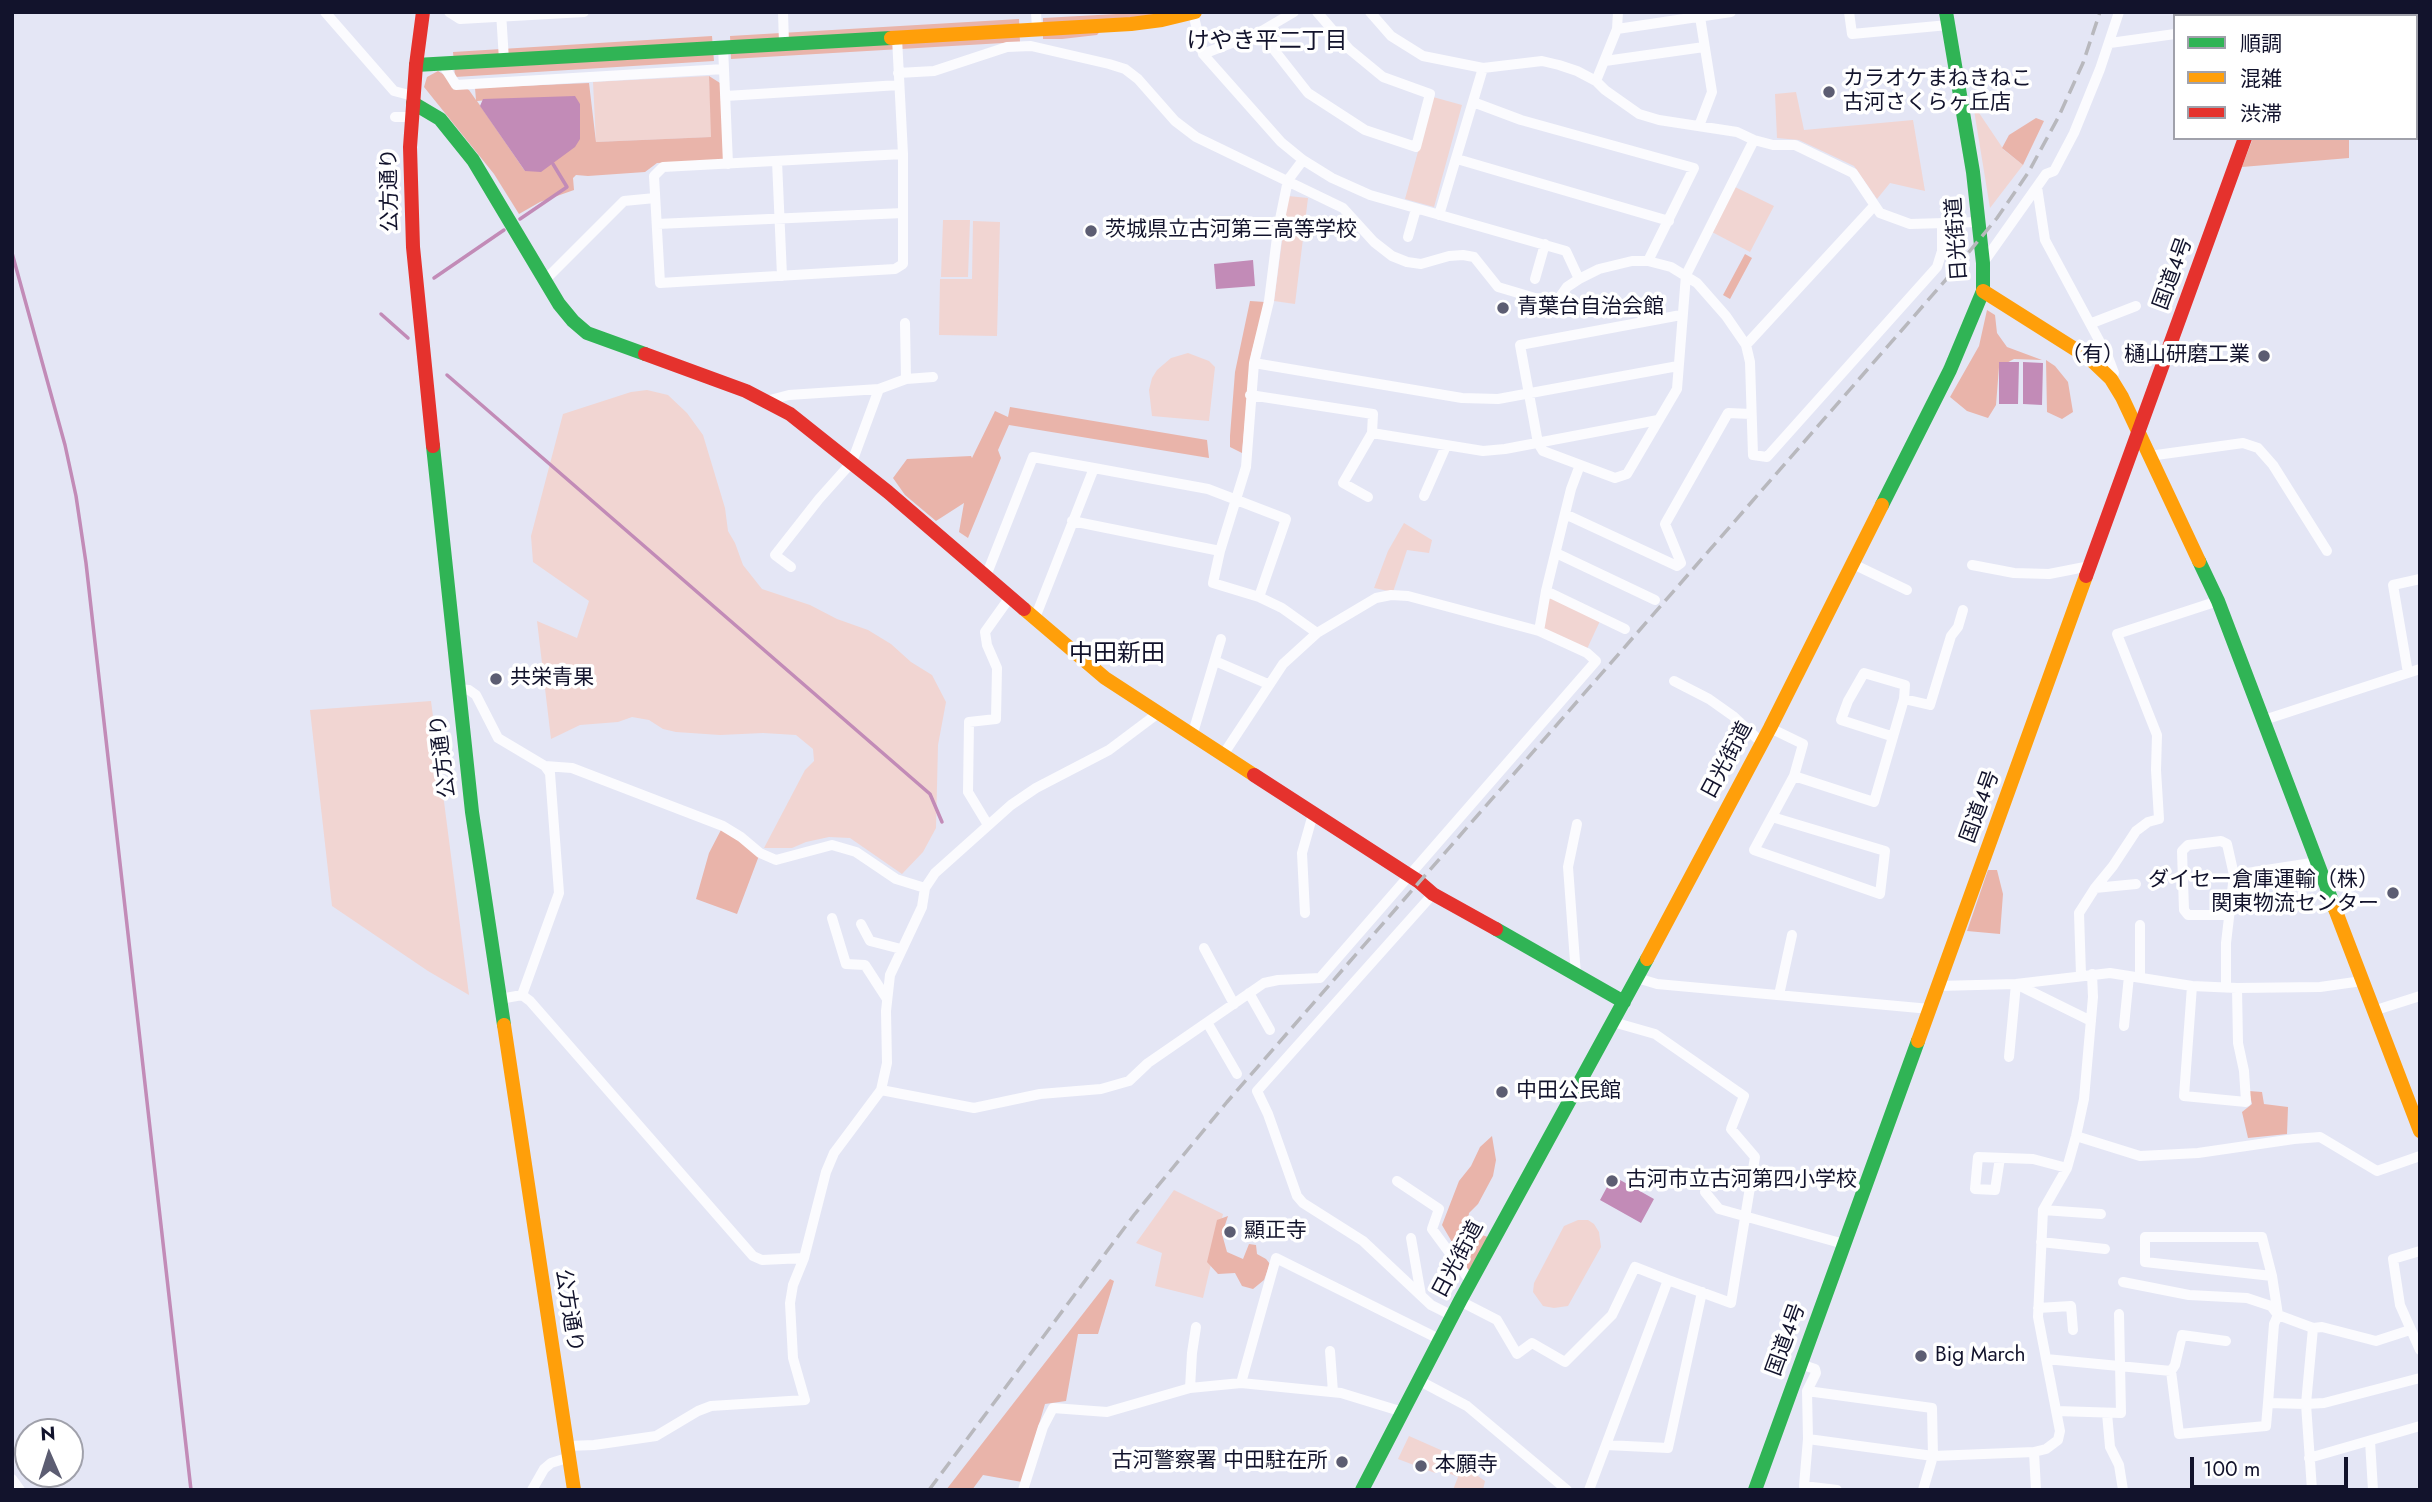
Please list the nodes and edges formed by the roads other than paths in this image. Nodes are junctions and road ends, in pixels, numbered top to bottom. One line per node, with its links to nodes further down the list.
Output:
1 (325, 12): 39 (street)
2 (423, 12): 31 (main road, 公方通り)
3 (449, 12): 15 (street)
4 (584, 12): 15 (street)
5 (783, 12): 23 (street)
6 (1036, 12): 18 (street)
7 (1294, 12): 20 (street)
8 (1317, 12): 20 (street)
9 (1370, 12): 32 (street)
10 (1618, 12): 19 (street)
11 (1731, 12): 16 (street)
12 (1849, 12): 17 (street)
13 (2119, 12): 24 (street)
14 (1194, 13): 18 (main road); 27 (street)
15 (501, 14): 28 (street)
16 (1700, 17): 19 (street); 26 (street)
17 (1947, 19): 58 (main road, 日光街道)
18 (1037, 29): 22 (main road)
19 (1617, 29): 29 (street)
20 (1260, 32): 27 (street)
21 (2173, 33): 24 (street)
22 (897, 38): 23 (main road); 34 (street)
23 (784, 43): 25 (main road)
24 (2110, 43): 50 (street)
25 (723, 46): 28 (main road); 33 (street)
26 (1704, 47): 29 (street); 41 (street)
27 (1203, 54): 46 (street)
28 (503, 61): 30 (main road)
29 (1605, 61): 35 (street)
30 (442, 63): 31 (main road); 33 (street)
31 (416, 65): 39 (main road, 公方通り)
32 (1483, 68): 35 (street); 38 (street)
33 (724, 69): 37 (street)
34 (898, 73): 36 (street); 49 (street)
35 (1596, 81): 41 (street)
36 (899, 85): 37 (street); 44 (street)
37 (726, 96): 48 (street)
38 (1473, 102): 45 (street); 57 (street)
39 (412, 106): 40 (street); 69 (main road); 126 (main road, 公方通り)
40 (395, 117)
41 (1699, 126): 42 (street)
42 (1754, 140): 52 (street); 65 (street)
43 (2244, 140): 87 (main road, 国道4号)
44 (902, 154): 47 (street); 54 (street)
45 (1457, 159): 55 (street); 57 (street)
46 (1303, 160): 49 (street); 53 (street)
47 (777, 161): 48 (street); 56 (street)
48 (729, 164): 51 (street)
49 (1288, 180): 68 (street); 76 (street)
50 (2037, 187): 64 (street); 74 (street)
51 (655, 198): 60 (street); 69 (street)
52 (1874, 206): 59 (street); 75 (street)
53 (1416, 209): 55 (street); 61 (street)
54 (903, 213): 56 (street); 66 (street)
55 (1439, 215): 62 (street)
56 (779, 219): 60 (street); 66 (street)
57 (1669, 221): 63 (street)
58 (1979, 222): 59 (street); 64 (main road, 日光街道)
59 (1942, 223): 85 (street)
60 (657, 224): 66 (street)
61 (1408, 237)
62 (1545, 244): 67 (street); 68 (street)
63 (1648, 261): 65 (street); 68 (street)
64 (1983, 263): 70 (main road, 日光街道)
65 (1686, 275): 72 (street); 75 (street)
66 (782, 276)
67 (1535, 279)
68 (1579, 279)
69 (545, 280): 84 (main road)
70 (1983, 291): 80 (main road); 103 (main road, 日光街道)
71 (2136, 306): 74 (street)
72 (1681, 314): 77 (street); 83 (street)
73 (905, 323): 79 (street)
74 (2092, 323): 80 (street)
75 (1746, 345): 85 (street)
76 (1254, 363): 82 (street); 83 (street)
77 (1678, 366): 83 (street); 86 (street)
78 (933, 377): 79 (street)
79 (906, 379): 81 (street)
80 (2111, 379): 87 (main road)
81 (879, 389): 84 (street); 92 (street)
82 (1250, 395): 88 (street); 97 (street)
83 (1531, 395): 89 (street)
84 (766, 401): 92 (main road)
85 (1751, 414): 98 (street)
86 (1658, 420): 89 (street); 93 (street)
87 (2139, 432): 91 (main road); 105 (main road, 国道4号)
88 (1372, 433): 90 (street); 96 (street)
89 (1538, 443): 90 (street); 93 (street)
90 (1446, 446): 95 (street)
91 (2149, 456): 101 (street); 114 (main road)
92 (852, 462): 106 (street); 107 (main road)
93 (1580, 466): 98 (street)
94 (1094, 468): 97 (street); 99 (street); 107 (street)
95 (1424, 496)
96 (1368, 497)
97 (1237, 501): 100 (street); 112 (street)
98 (1565, 514): 102 (street)
99 (1072, 521): 100 (street); 116 (street)
100 (1220, 551): 112 (street)
101 (2327, 551)
102 (1556, 553): 110 (street); 113 (street)
103 (1853, 564): 109 (street); 130 (main road, 日光街道)
104 (1972, 565): 105 (street)
105 (2091, 566): 163 (main road, 国道4号)
106 (791, 567)
107 (986, 576): 111 (main road)
108 (2420, 579): 123 (street)
109 (1908, 590)
110 (1546, 591): 117 (street); 118 (street)
111 (1010, 597): 116 (main road); 140 (street)
112 (1259, 597): 119 (street)
113 (1655, 600)
114 (2218, 601): 129 (main road); 146 (street)
115 (1963, 610): 127 (street)
116 (1035, 618): 128 (main road)
117 (1625, 629)
118 (1539, 631): 119 (street); 143 (street)
119 (1317, 634): 125 (street)
120 (1221, 639): 121 (street)
121 (1215, 661): 125 (street); 131 (street)
122 (2420, 669): 123 (street)
123 (2408, 673): 129 (street)
124 (1674, 681): 133 (street)
125 (1268, 684): 134 (street)
126 (458, 689): 135 (street); 170 (main road, 公方通り)
127 (1904, 699): 132 (street); 132 (street)
128 (1157, 714): 131 (main road); 140 (street)
129 (2264, 720): 141 (main road)
130 (1770, 728): 133 (main road, 日光街道); 136 (street)
131 (1192, 736): 134 (main road)
132 (1891, 736): 136 (street)
133 (1762, 743): 160 (main road, 日光街道)
134 (1223, 755): 137 (main road)
135 (545, 766): 145 (street); 167 (street)
136 (1794, 776): 138 (street)
137 (1313, 814): 143 (main road); 148 (street)
138 (1772, 817): 138 (street)
139 (1577, 824): 157 (street)
140 (988, 825): 145 (street)
141 (2318, 862): 142 (street); 161 (main road)
142 (2234, 875): 149 (street); 149 (street)
143 (1409, 876): 147 (main road); 166 (street)
144 (2136, 884): 146 (street)
145 (925, 888): 155 (street)
146 (2095, 888): 158 (street)
147 (1433, 894): 157 (main road); 205 (street)
148 (1304, 913)
149 (2229, 915): 165 (street)
150 (832, 918): 171 (street)
151 (861, 924): 155 (street)
152 (2140, 925): 159 (street)
153 (1792, 935): 168 (street)
154 (1204, 948): 173 (street)
155 (901, 949): 171 (street)
156 (2092, 974): 158 (street); 159 (street); 177 (street)
157 (1576, 975): 172 (main road)
158 (2081, 975): 162 (street)
159 (2135, 976): 164 (street); 179 (street)
160 (1637, 978): 168 (street); 172 (main road, 日光街道)
161 (2362, 981): 165 (street); 175 (main road)
162 (2015, 984): 163 (street); 177 (street); 181 (street)
163 (1938, 986): 174 (main road, 国道4号)
164 (2192, 986): 165 (street); 165 (street)
165 (2232, 988)
166 (1250, 993): 173 (street); 180 (street)
167 (522, 995): 170 (street); 199 (street)
168 (1779, 995): 174 (street)
169 (2420, 996): 175 (street)
170 (500, 999): 238 (main road, 公方通り)
171 (887, 999): 183 (street)
172 (1624, 1002): 176 (main road, 日光街道)
173 (1234, 1004): 178 (street)
174 (1930, 1009): 196 (main road, 国道4号)
175 (2373, 1011): 184 (main road)
176 (1614, 1021): 193 (street); 202 (main road, 日光街道)
177 (2091, 1021): 185 (street)
178 (1208, 1024): 182 (street); 183 (street)
179 (2124, 1026)
180 (1270, 1030)
181 (2009, 1057)
182 (1237, 1074)
183 (881, 1090): 199 (street)
184 (2420, 1131)
185 (2076, 1136): 186 (street); 188 (street)
186 (2420, 1156)
187 (2000, 1158): 188 (street)
188 (2067, 1168): 191 (street)
189 (1397, 1181): 202 (street)
190 (1705, 1192): 193 (street)
191 (2043, 1210): 192 (street); 195 (street)
192 (2101, 1214)
193 (1745, 1217): 196 (street); 204 (street)
194 (1411, 1238): 205 (street)
195 (2041, 1242): 197 (street); 207 (street)
196 (1844, 1244): 220 (main road, 国道4号)
197 (2105, 1248)
198 (2420, 1251): 214 (street)
199 (804, 1258): 238 (street)
200 (2272, 1276): 200 (street); 209 (street)
201 (1668, 1280): 204 (street); 206 (street); 237 (street)
202 (1471, 1282): 206 (main road, 日光街道)
203 (2123, 1282): 209 (street)
204 (1702, 1292): 237 (street)
205 (1421, 1295): 210 (street)
206 (1460, 1301): 210 (main road, 日光街道)
207 (2038, 1308): 213 (street); 219 (street)
208 (2119, 1314): 221 (street)
209 (2278, 1315): 212 (street); 229 (street)
210 (1453, 1316): 215 (main road, 日光街道)
211 (1196, 1327): 226 (street)
212 (2313, 1328): 214 (street); 230 (street)
213 (2073, 1330)
214 (2410, 1330): 217 (street)
215 (1441, 1340): 224 (main road, 日光街道); 225 (street)
216 (2226, 1341): 222 (street)
217 (2420, 1350)
218 (1330, 1351): 228 (street)
219 (2046, 1359): 221 (street); 231 (street)
220 (1800, 1364): 227 (street); 251 (main road, 国道4号)
221 (2122, 1365): 222 (street); 233 (street)
222 (2171, 1371): 229 (street)
223 (2420, 1378): 230 (street)
224 (1418, 1380): 232 (main road, 日光街道); 249 (street)
225 (1241, 1383): 226 (street); 228 (street)
226 (1190, 1388): 244 (street)
227 (1807, 1391): 235 (street); 240 (street)
228 (1333, 1392): 232 (street)
229 (2268, 1404): 230 (street)
230 (2306, 1404): 241 (street)
231 (2056, 1411): 233 (street); 239 (street)
232 (1403, 1412): 248 (main road, 日光街道)
233 (2107, 1413): 255 (street)
234 (2420, 1426): 236 (street)
235 (1808, 1439): 240 (street); 243 (street)
236 (2370, 1441): 241 (street); 257 (street)
237 (1606, 1445): 250 (street)
238 (569, 1451): 246 (street); 247 (main road, 公方通り)
239 (2034, 1452): 240 (street); 254 (street)
240 (1933, 1456): 253 (street)
241 (2309, 1458): 256 (street)
242 (12, 1479): 245 (street)
243 (1804, 1488): 252 (street)
244 (1025, 1489)
245 (20, 1490)
246 (532, 1490)
247 (574, 1490)
248 (1362, 1490)
249 (1567, 1490)
250 (1589, 1490)
251 (1755, 1490)
252 (1837, 1490)
253 (1923, 1490)
254 (2036, 1490)
255 (2123, 1490)
256 (2312, 1490)
257 (2373, 1490)

